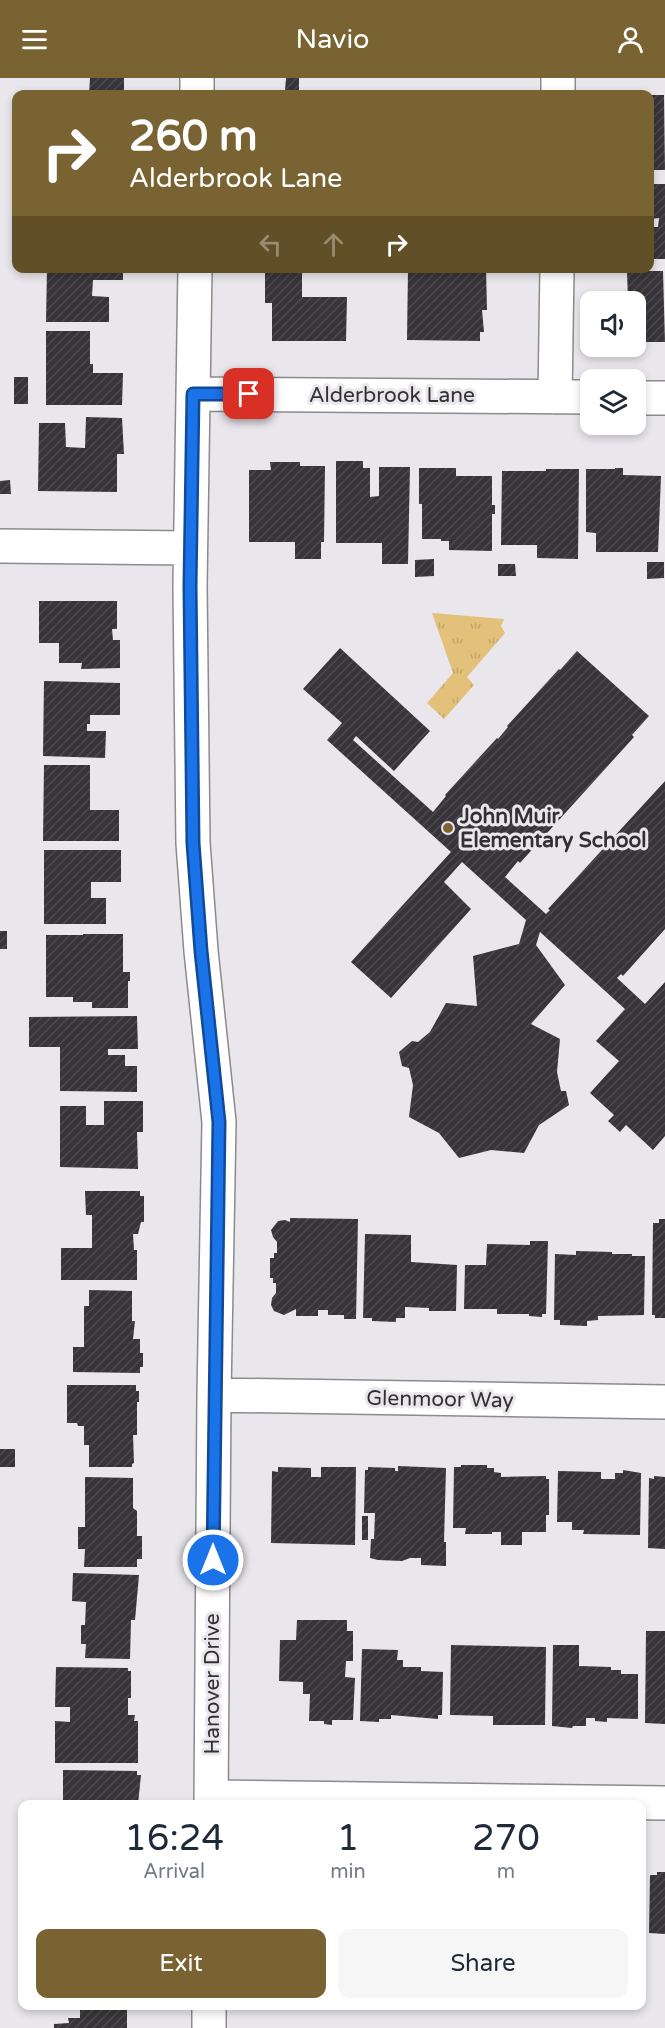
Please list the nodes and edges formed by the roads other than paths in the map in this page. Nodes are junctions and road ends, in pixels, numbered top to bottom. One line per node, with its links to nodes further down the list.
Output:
1 (195, 273): 3 (street, Hanover Drive)
2 (556, 273): 4 (street)
3 (193, 394): 4 (street, Alderbrook Lane); 9 (street, Hanover Drive)
4 (555, 397): 5 (street, Alderbrook Lane)
5 (580, 397)
6 (646, 398): 7 (street)
7 (665, 398)
8 (0, 546): 9 (street)
9 (190, 548): 10 (street, Hanover Drive)
10 (214, 1395): 11 (street, Glenmoor Way); 12 (street, Hanover Drive)
11 (665, 1402)
12 (211, 1800)
13 (646, 1803): 14 (street)
14 (665, 1803)
15 (209, 2010): 16 (street)
16 (208, 2028)

